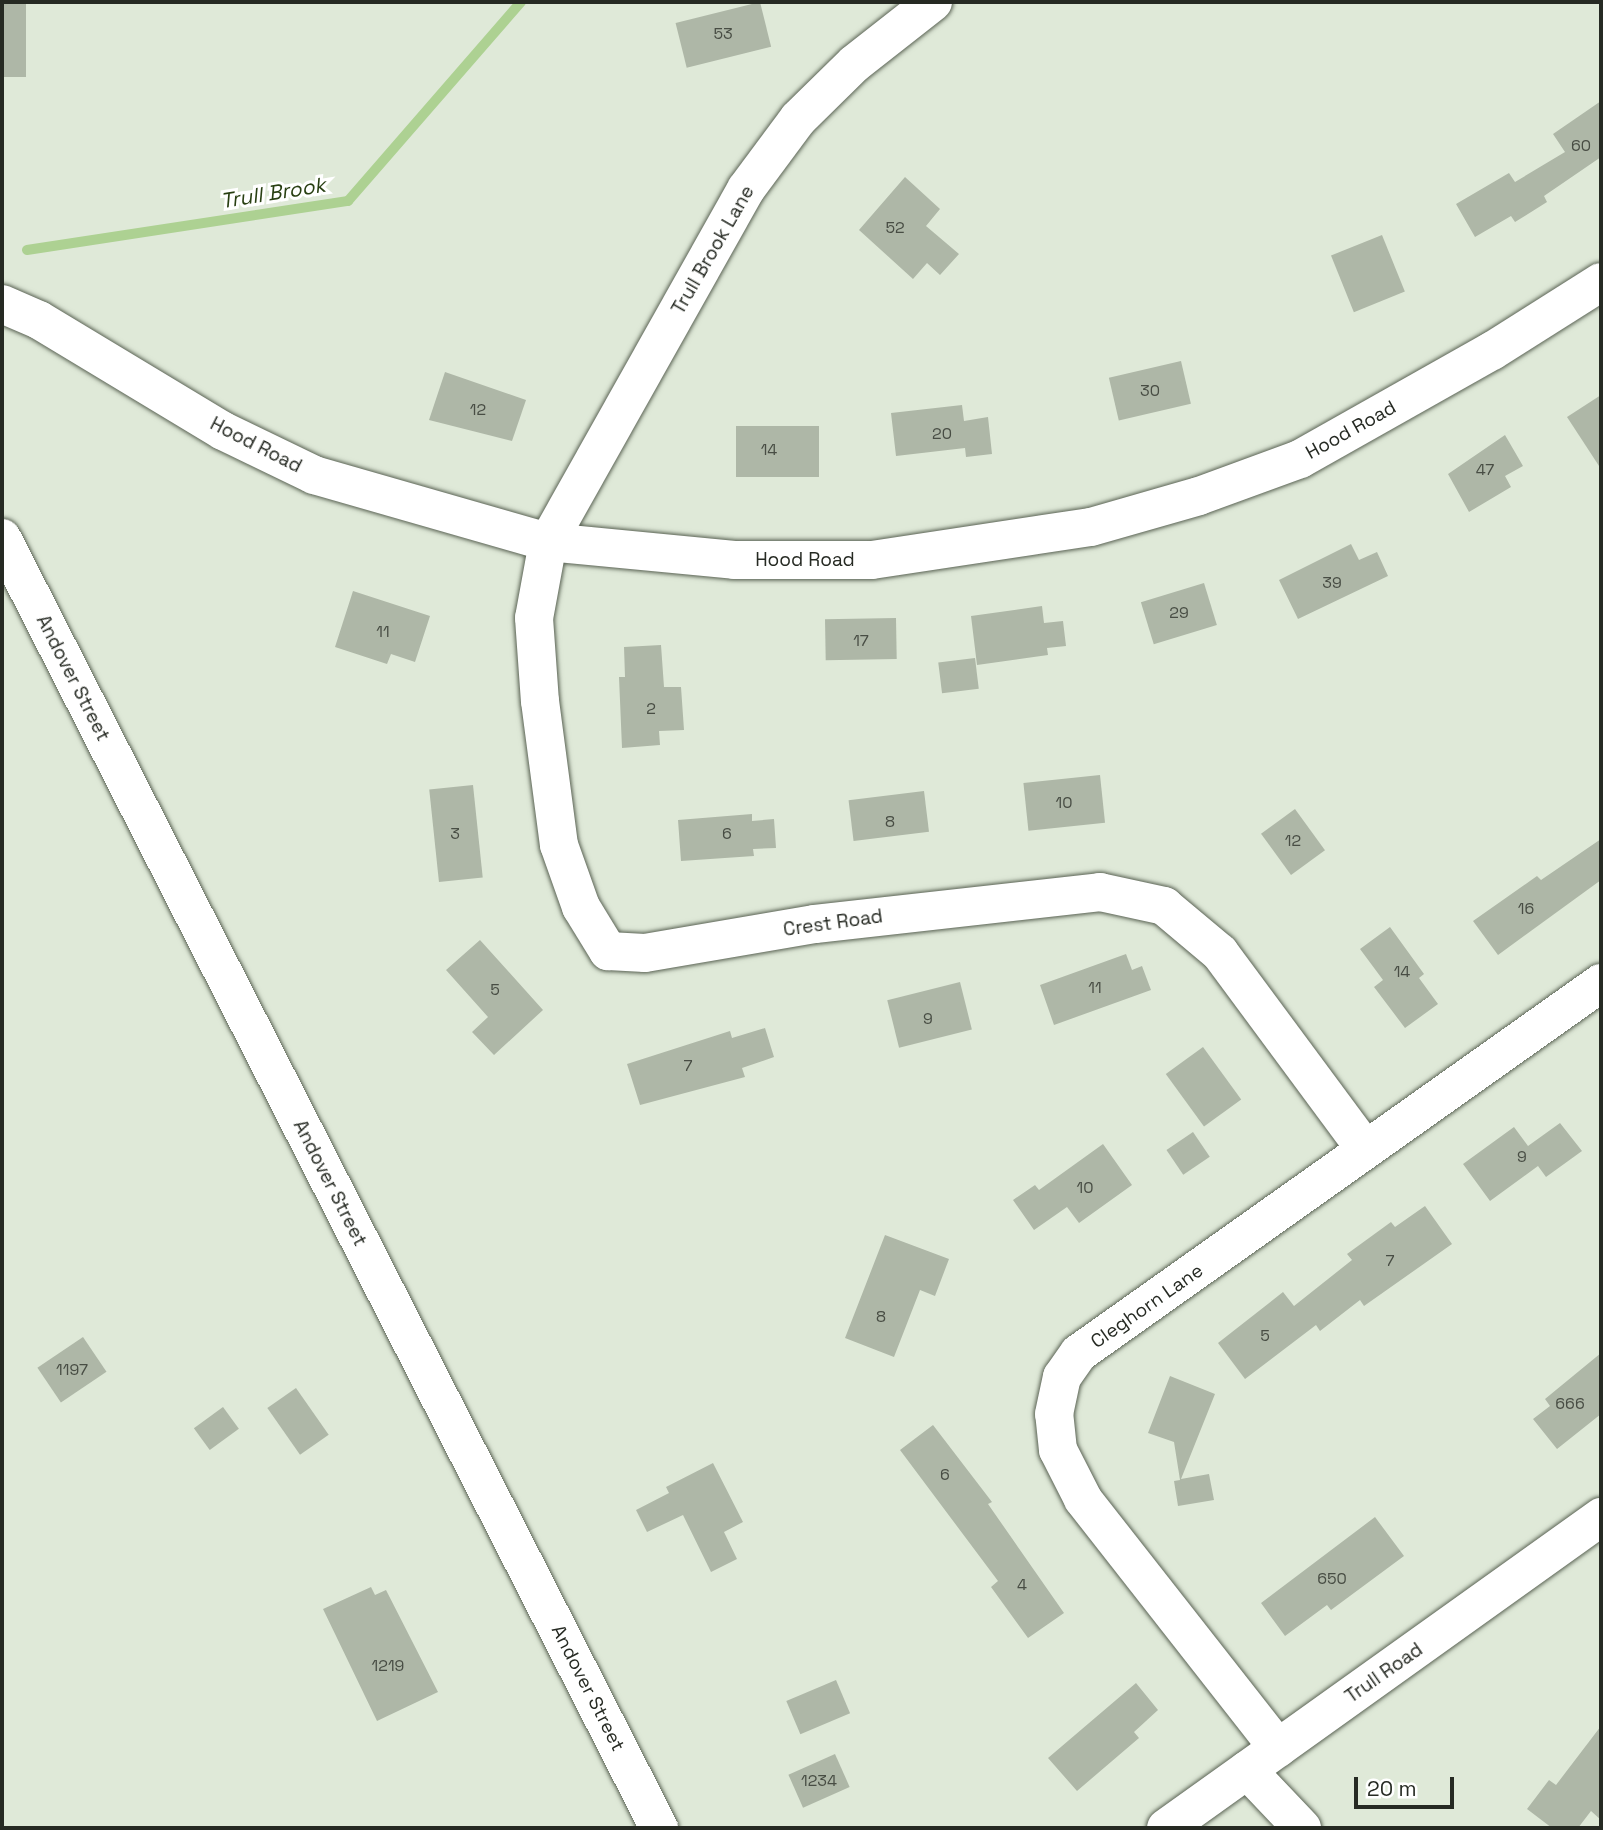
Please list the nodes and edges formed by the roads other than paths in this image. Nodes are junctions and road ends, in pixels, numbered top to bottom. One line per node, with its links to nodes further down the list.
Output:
1 (933, 2): 4 (street, Trull Brook Lane)
2 (1601, 282): 4 (street, Hood Road)
3 (2, 304): 4 (street, Hood Road)
4 (548, 542): 7 (street, Crest Road)
5 (3, 543): 11 (street, Andover Street)
6 (1601, 983): 7 (street, Cleghorn Lane)
7 (1365, 1149): 9 (street, Cleghorn Lane)
8 (1601, 1517): 9 (street, Trull Road)
9 (1278, 1748): 10 (street, Trull Road)
10 (1247, 1770): 12 (street, Trull Road); 13 (street)
11 (659, 1828)
12 (1166, 1828)
13 (1302, 1828)

